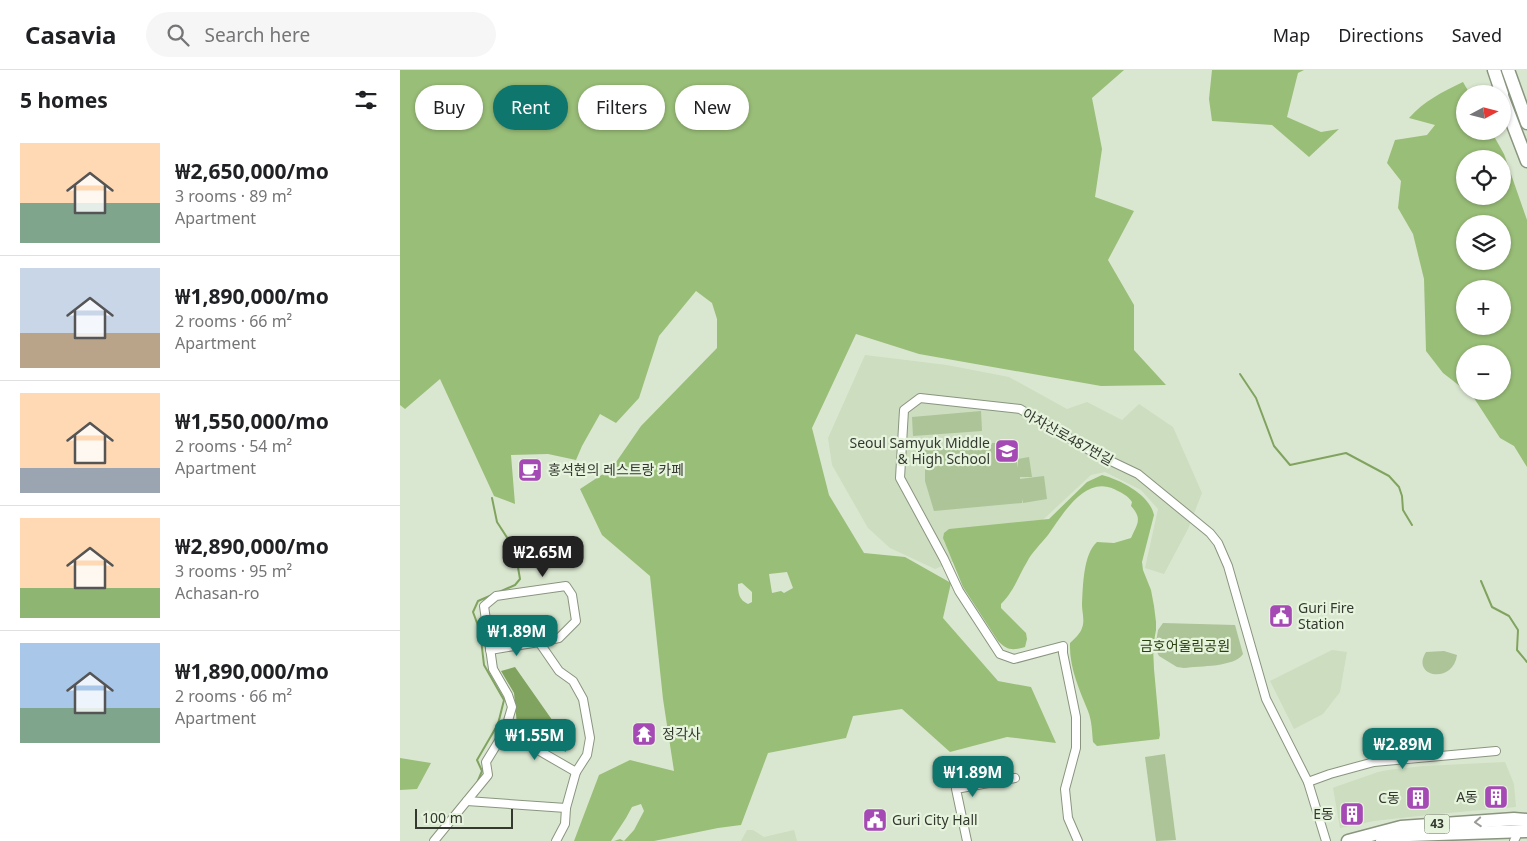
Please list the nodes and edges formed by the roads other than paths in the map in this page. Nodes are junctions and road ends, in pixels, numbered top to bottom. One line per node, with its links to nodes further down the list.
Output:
1 (1494, 70): 3 (main road)
2 (1508, 70): 5 (main road)
3 (1499, 85)
4 (1511, 119): 6 (main road)
5 (1527, 123)
6 (1527, 161)
7 (539, 642): 8 (street); 8 (street); 11 (street)
8 (490, 650): 9 (street)
9 (505, 731): 11 (street); 14 (street)
10 (1496, 751): 13 (street)
11 (576, 772): 15 (street)
12 (1015, 778): 20 (street)
13 (1308, 782): 21 (street, 아차산로487번길); 22 (street, 아차산로487번길)
14 (467, 801): 15 (street); 18 (street)
15 (566, 808): 19 (street)
16 (1527, 820): 23 (main road, 43, one-way to 23)
17 (1519, 835): 24 (main road, 43)
18 (434, 841)
19 (556, 841)
20 (967, 841)
21 (1078, 841)
22 (1326, 841)
23 (1348, 841)
24 (1382, 841)

